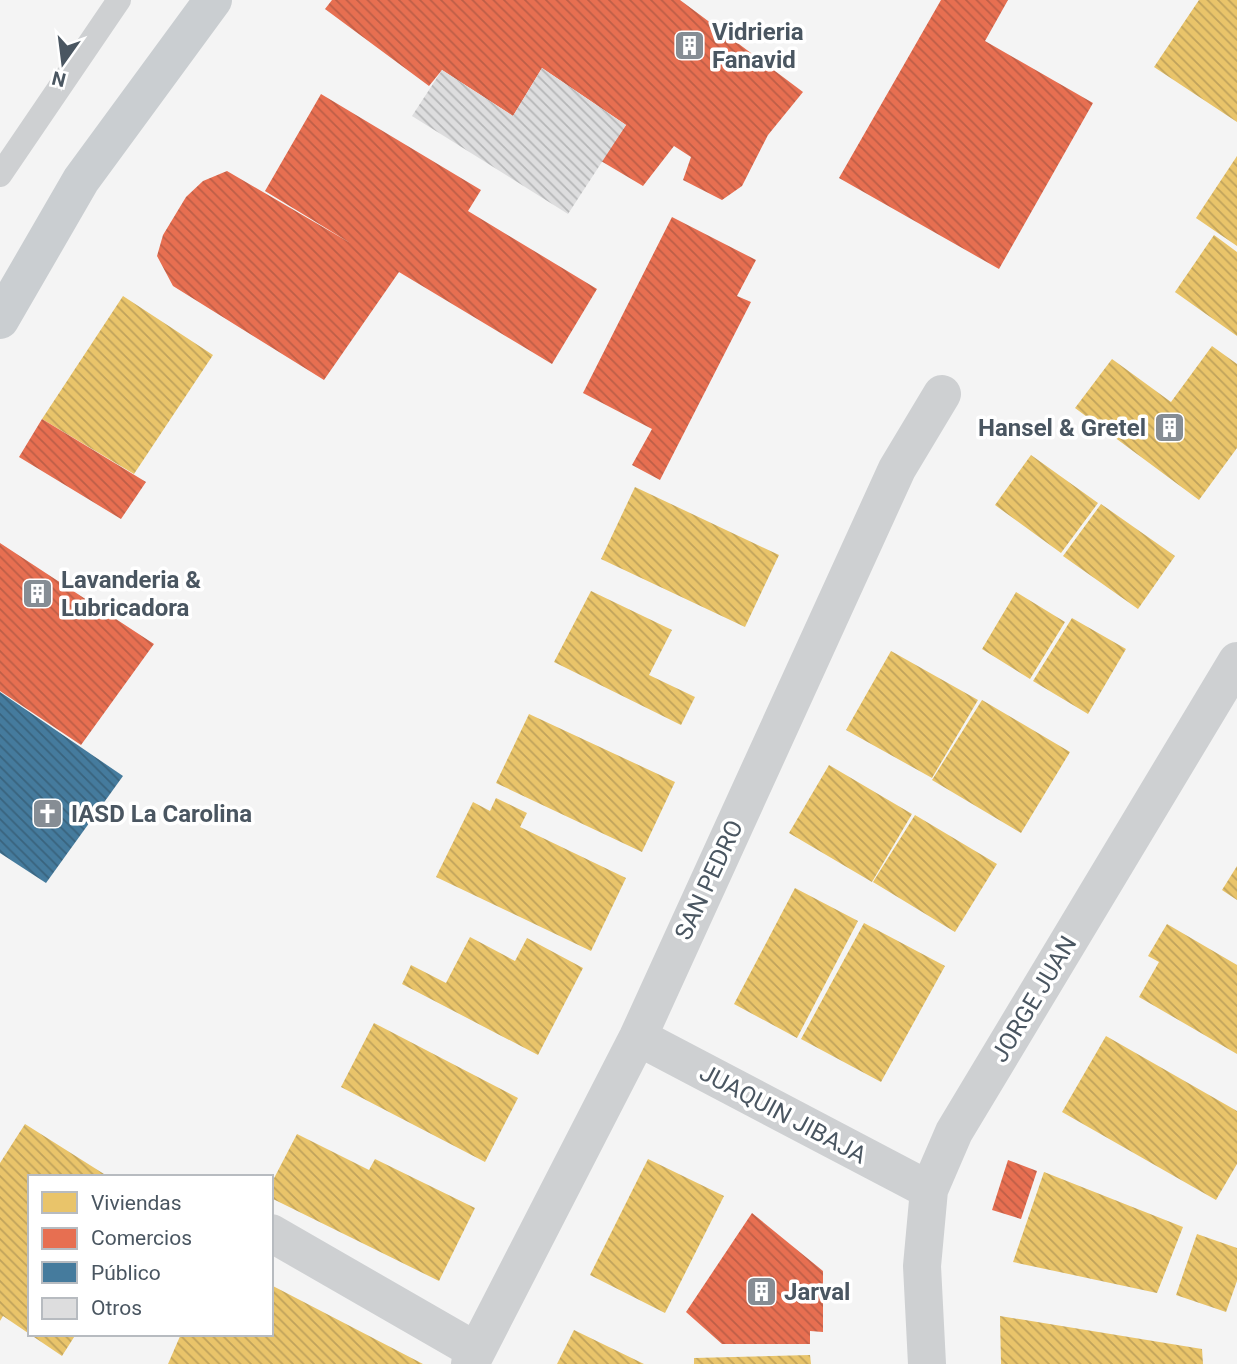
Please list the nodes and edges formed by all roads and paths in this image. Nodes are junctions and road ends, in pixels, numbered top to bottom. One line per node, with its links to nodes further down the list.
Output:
1 (120, 0): 3 (lane)
2 (213, 0): 4 (main road)
3 (0, 175)
4 (0, 320)
5 (942, 394): 7 (street, SAN PEDRO)
6 (1237, 662): 8 (street, JORGE JUAN)
7 (638, 1037): 8 (street, JUAQUIN JIBAJA); 10 (street, SAN PEDRO)
8 (929, 1191): 11 (street, JORGE JUAN)
9 (273, 1234): 10 (street)
10 (473, 1358)
11 (927, 1364)

